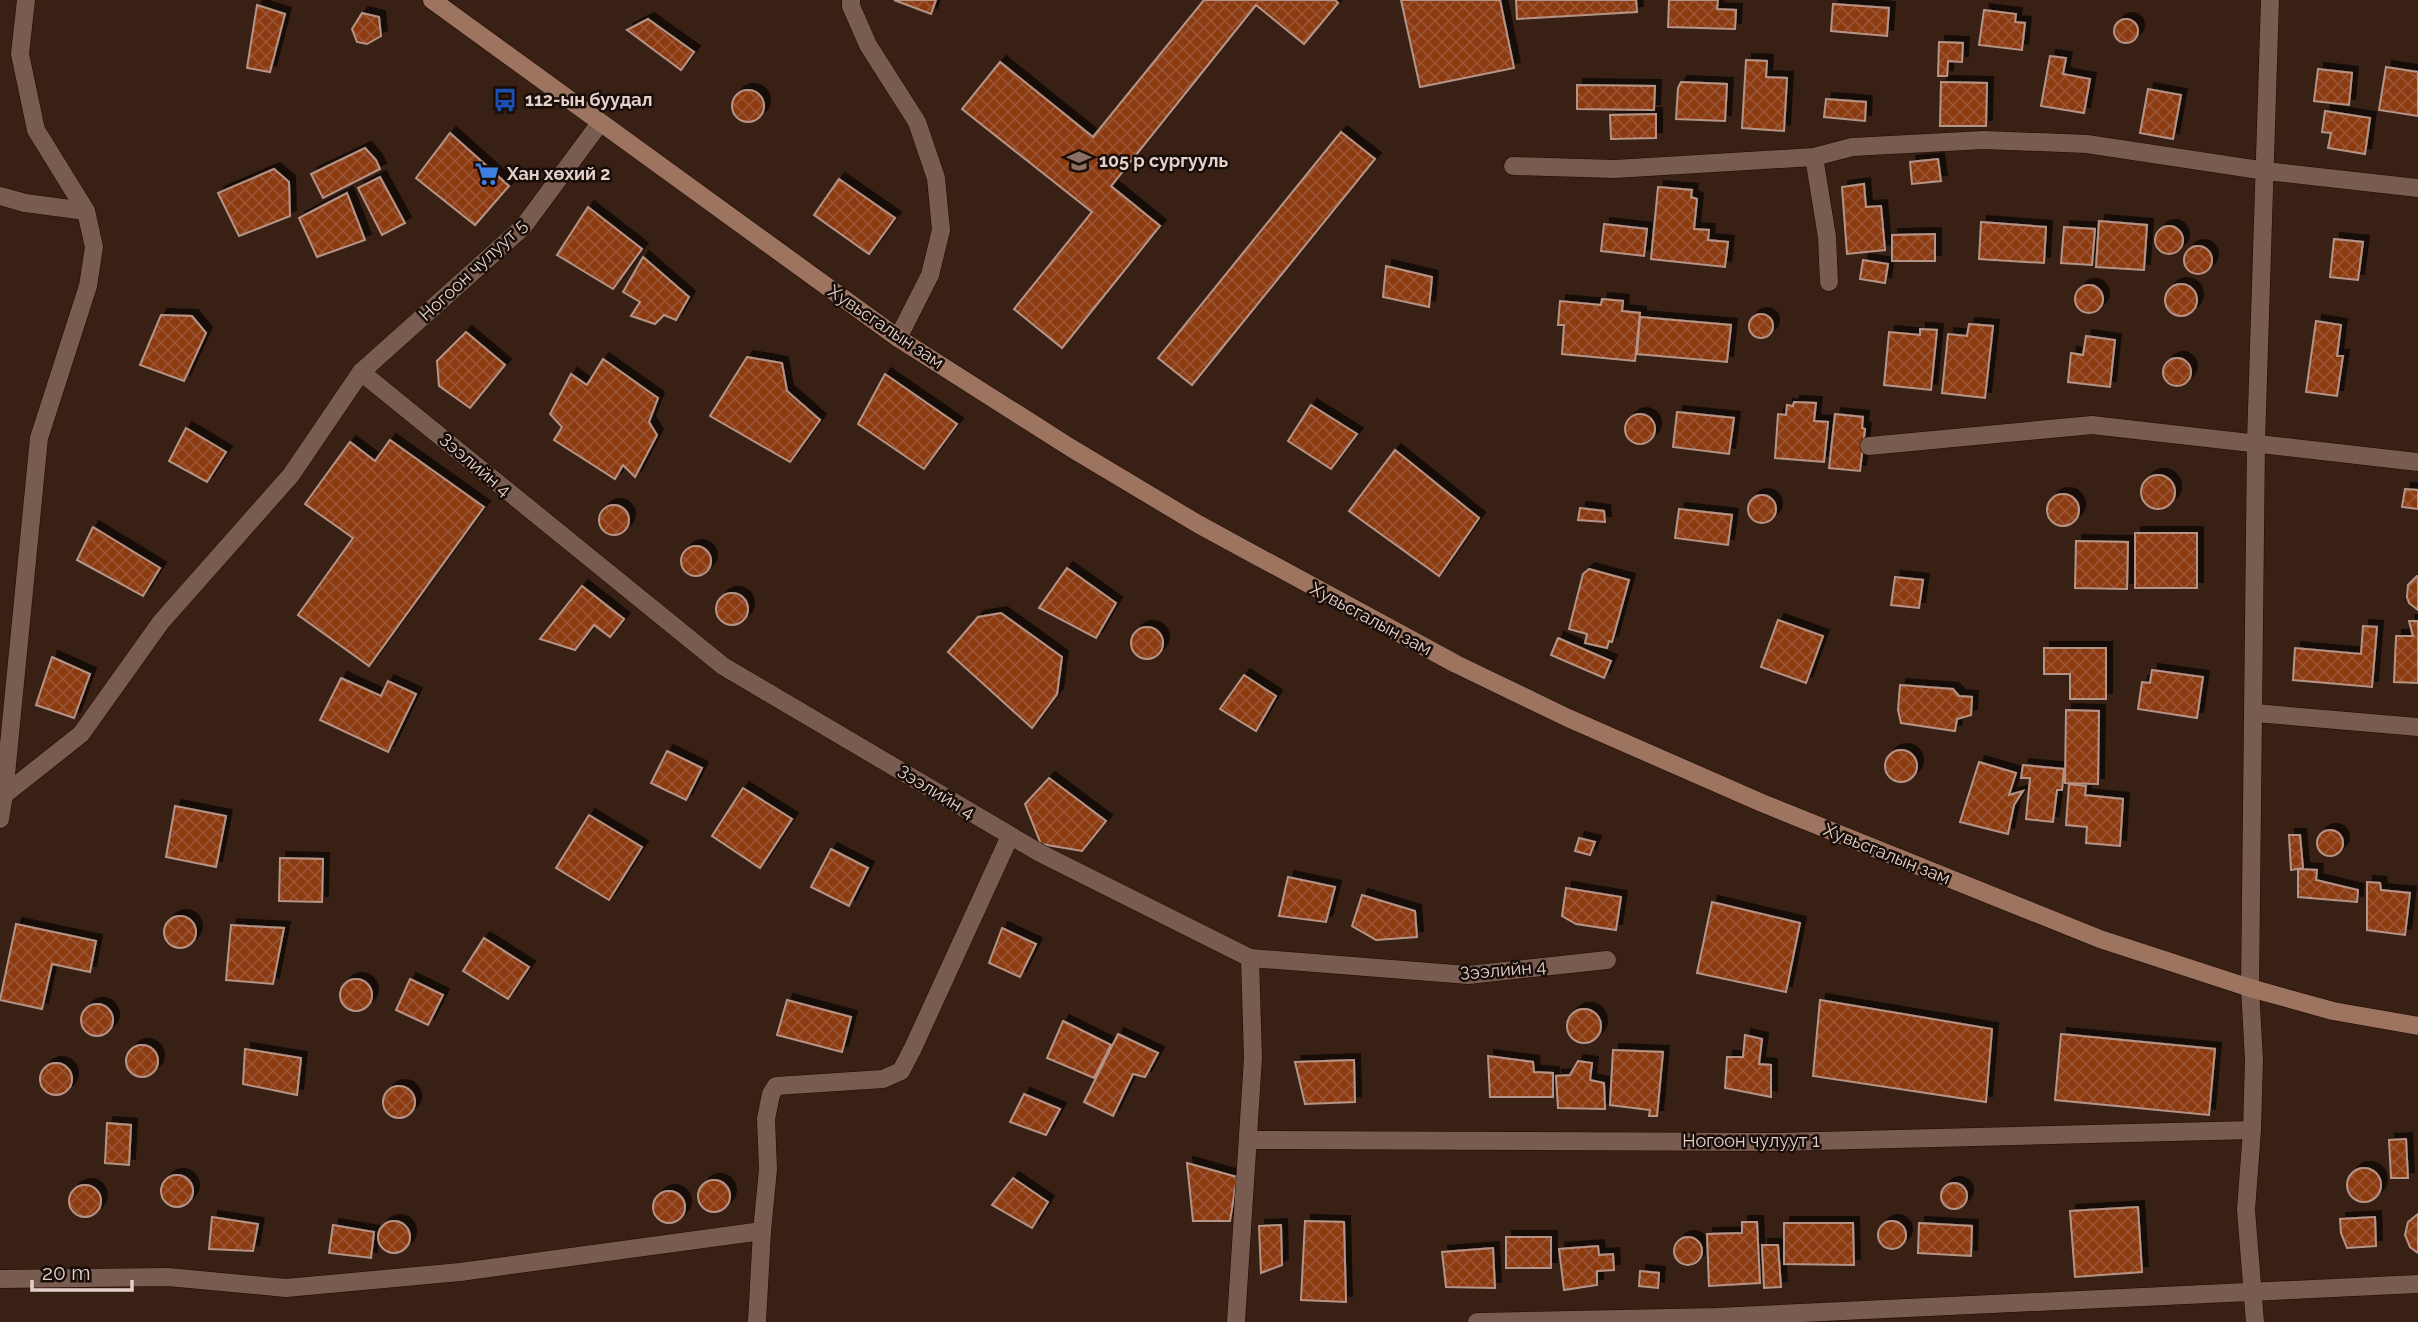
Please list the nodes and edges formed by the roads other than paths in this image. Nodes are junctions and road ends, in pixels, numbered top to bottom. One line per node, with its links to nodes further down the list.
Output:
1 (26, 0): 11 (street)
2 (432, 0): 5 (main road, Хувьсгалын зам)
3 (851, 0): 13 (street)
4 (2270, 0): 8 (street)
5 (600, 123): 13 (main road, Хувьсгалын зам); 14 (street, Ногоон чулуут 5)
6 (1814, 157): 7 (street); 8 (street); 12 (street)
7 (1513, 166)
8 (2266, 171): 9 (street); 15 (street)
9 (2418, 188)
10 (0, 196): 11 (street)
11 (86, 211): 20 (street)
12 (1829, 282)
13 (898, 338): 25 (main road, Хувьсгалын зам)
14 (361, 372): 20 (street, Ногоон чулуут 5); 22 (street, Зээлийн 4)
15 (2256, 442): 16 (street); 17 (street); 18 (street)
16 (1869, 446)
17 (2418, 461)
18 (2255, 713): 19 (street); 25 (street)
19 (2418, 727)
20 (2, 795): 21 (street)
21 (0, 819)
22 (1010, 836): 23 (street, Зээлийн 4); 29 (street)
23 (1250, 958): 24 (street, Зээлийн 4); 28 (street)
24 (1607, 960)
25 (2250, 988): 26 (main road, Хувьсгалын зам); 27 (street)
26 (2418, 1026)
27 (2252, 1130): 28 (street, Ногоон чулуут 1); 32 (street)
28 (1249, 1140): 34 (street)
29 (762, 1231): 30 (street); 33 (street)
30 (0, 1279)
31 (2418, 1284): 32 (street)
32 (2251, 1291): 35 (street); 36 (street)
33 (757, 1322)
34 (1236, 1322)
35 (1477, 1322)
36 (2255, 1322)

